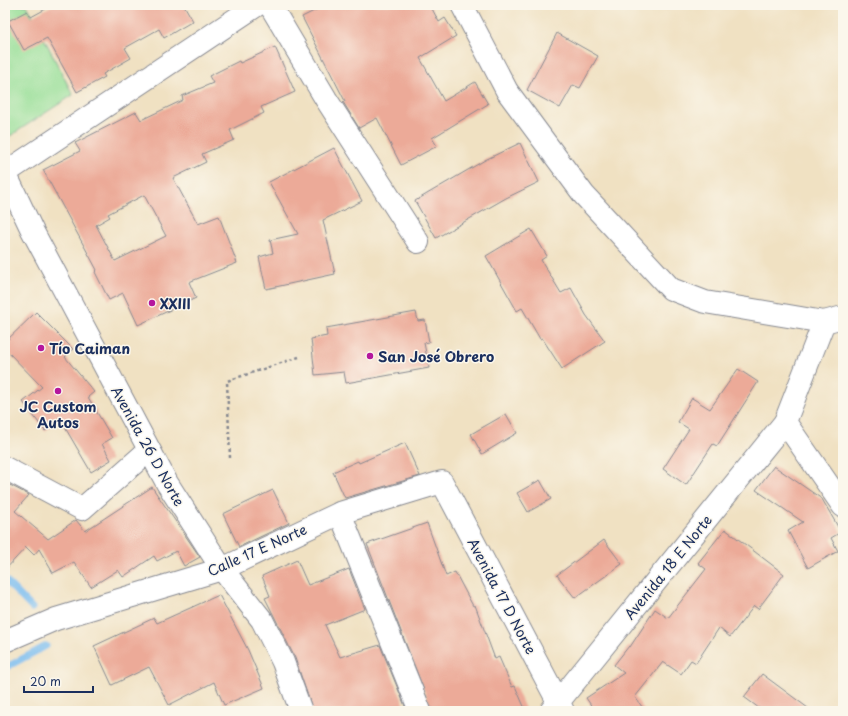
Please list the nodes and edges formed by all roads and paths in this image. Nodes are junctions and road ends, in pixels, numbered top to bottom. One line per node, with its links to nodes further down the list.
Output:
1 (257, 5): 4 (street)
2 (270, 5): 5 (street)
3 (462, 5): 6 (street)
4 (5, 173): 9 (street, Avenida 26 D Norte)
5 (418, 242)
6 (834, 320): 8 (street, Avenida 18 E Norte)
7 (299, 357): 10 (path)
8 (785, 422): 13 (street); 17 (street, Avenida 18 E Norte)
9 (150, 450): 11 (street); 15 (street, Avenida 26 D Norte)
10 (230, 458)
11 (5, 468)
12 (442, 482): 14 (street, Calle 17 E Norte); 17 (street, Avenida 17 D Norte)
13 (843, 506)
14 (340, 513): 15 (street, Calle 17 E Norte); 19 (street)
15 (222, 569): 16 (street, Calle 17 E Norte); 18 (street, Avenida 26 D Norte)
16 (5, 641)
17 (558, 708)
18 (301, 711)
19 (420, 711)

